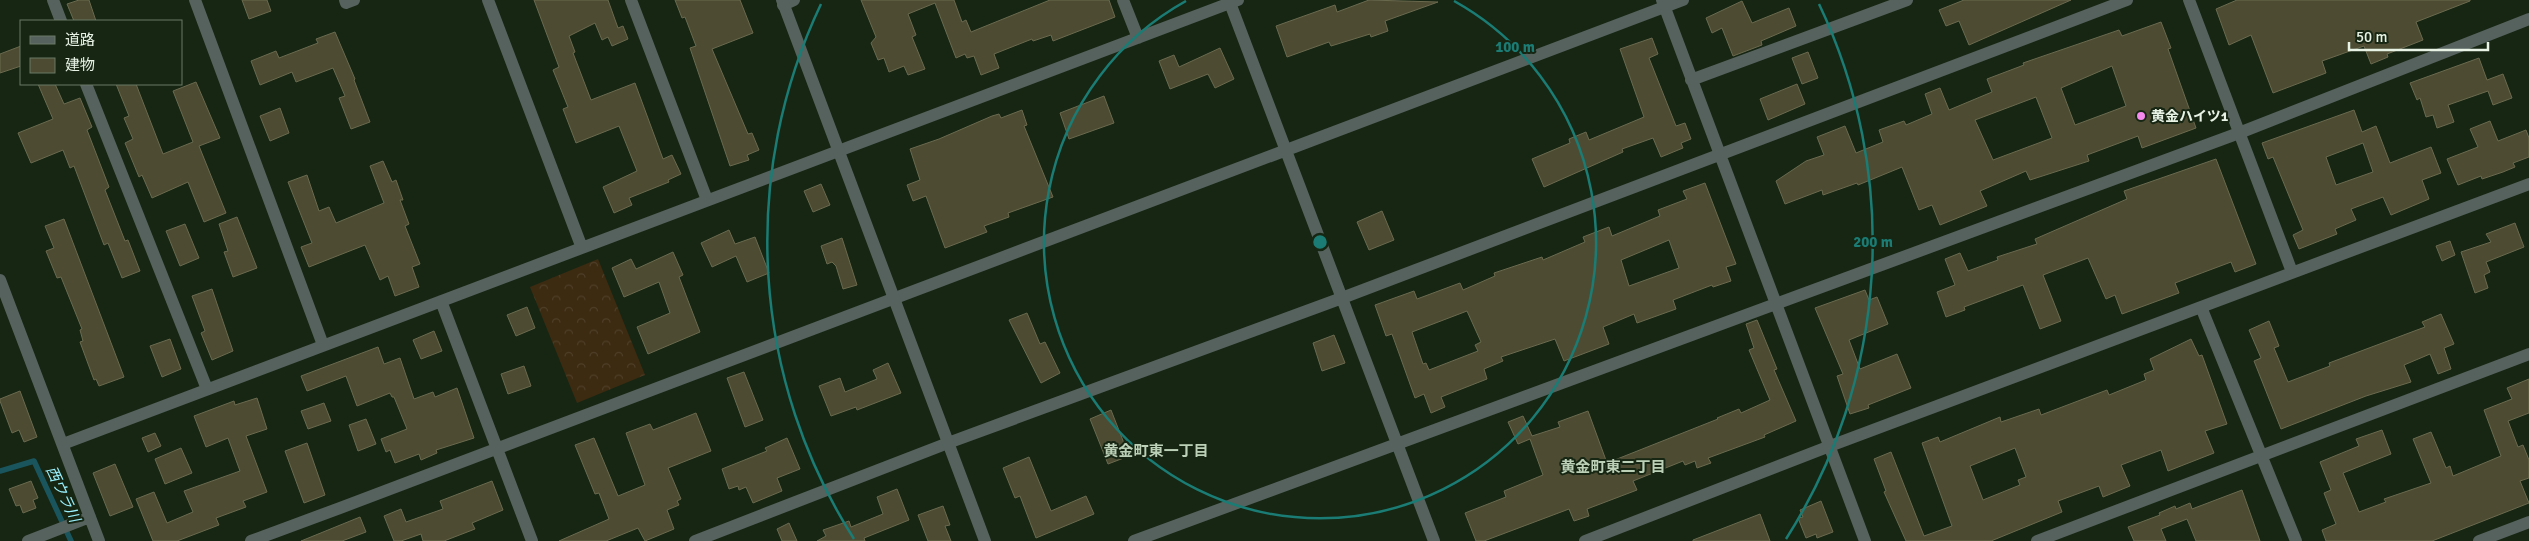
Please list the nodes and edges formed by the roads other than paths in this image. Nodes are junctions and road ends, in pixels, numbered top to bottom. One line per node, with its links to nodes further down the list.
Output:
1 (53, 0): 16 (street)
2 (195, 0): 34 (street)
3 (345, 0): 4 (street)
4 (354, 0)
5 (488, 0): 26 (street)
6 (631, 0): 25 (street)
7 (1123, 0): 17 (street)
8 (1684, 0): 14 (street)
9 (1907, 0): 18 (street)
10 (2127, 0): 23 (street)
11 (2189, 0): 20 (street)
12 (1234, 1): 17 (street); 21 (street)
13 (786, 2): 22 (street)
14 (1663, 4): 18 (street); 21 (street)
15 (2529, 19): 20 (street)
16 (62, 20)
17 (1138, 38): 22 (street)
18 (1691, 80): 23 (street)
19 (86, 85): 36 (street)
20 (2238, 133): 27 (street); 32 (street)
21 (1285, 148): 29 (street); 30 (street)
22 (838, 151): 25 (street); 29 (street)
23 (1719, 154): 30 (street); 32 (street)
24 (2529, 184): 27 (street)
25 (707, 200): 26 (street)
26 (582, 248): 31 (street)
27 (2292, 272): 33 (street)
28 (0, 280): 39 (street)
29 (893, 298): 38 (street); 41 (street)
30 (1342, 298): 37 (street); 38 (street)
31 (441, 301): 34 (street); 41 (street)
32 (1776, 303): 37 (street); 40 (street)
33 (2201, 307): 40 (street); 42 (street)
34 (323, 345): 36 (street)
35 (2529, 354): 42 (street)
36 (207, 389): 39 (street)
37 (1397, 442): 51 (street); 52 (street)
38 (948, 443): 49 (street); 50 (street)
39 (63, 444): 43 (street)
40 (1830, 446): 53 (street); 54 (street)
41 (498, 450): 47 (street); 48 (street)
42 (2262, 457): 55 (street); 56 (street)
43 (90, 517): 45 (street); 46 (street)
44 (2529, 522): 57 (street)
45 (28, 541)
46 (100, 541)
47 (251, 541)
48 (532, 541)
49 (695, 541)
50 (985, 541)
51 (1134, 541)
52 (1434, 541)
53 (1585, 541)
54 (1865, 541)
55 (2037, 541)
56 (2296, 541)
57 (2479, 541)

